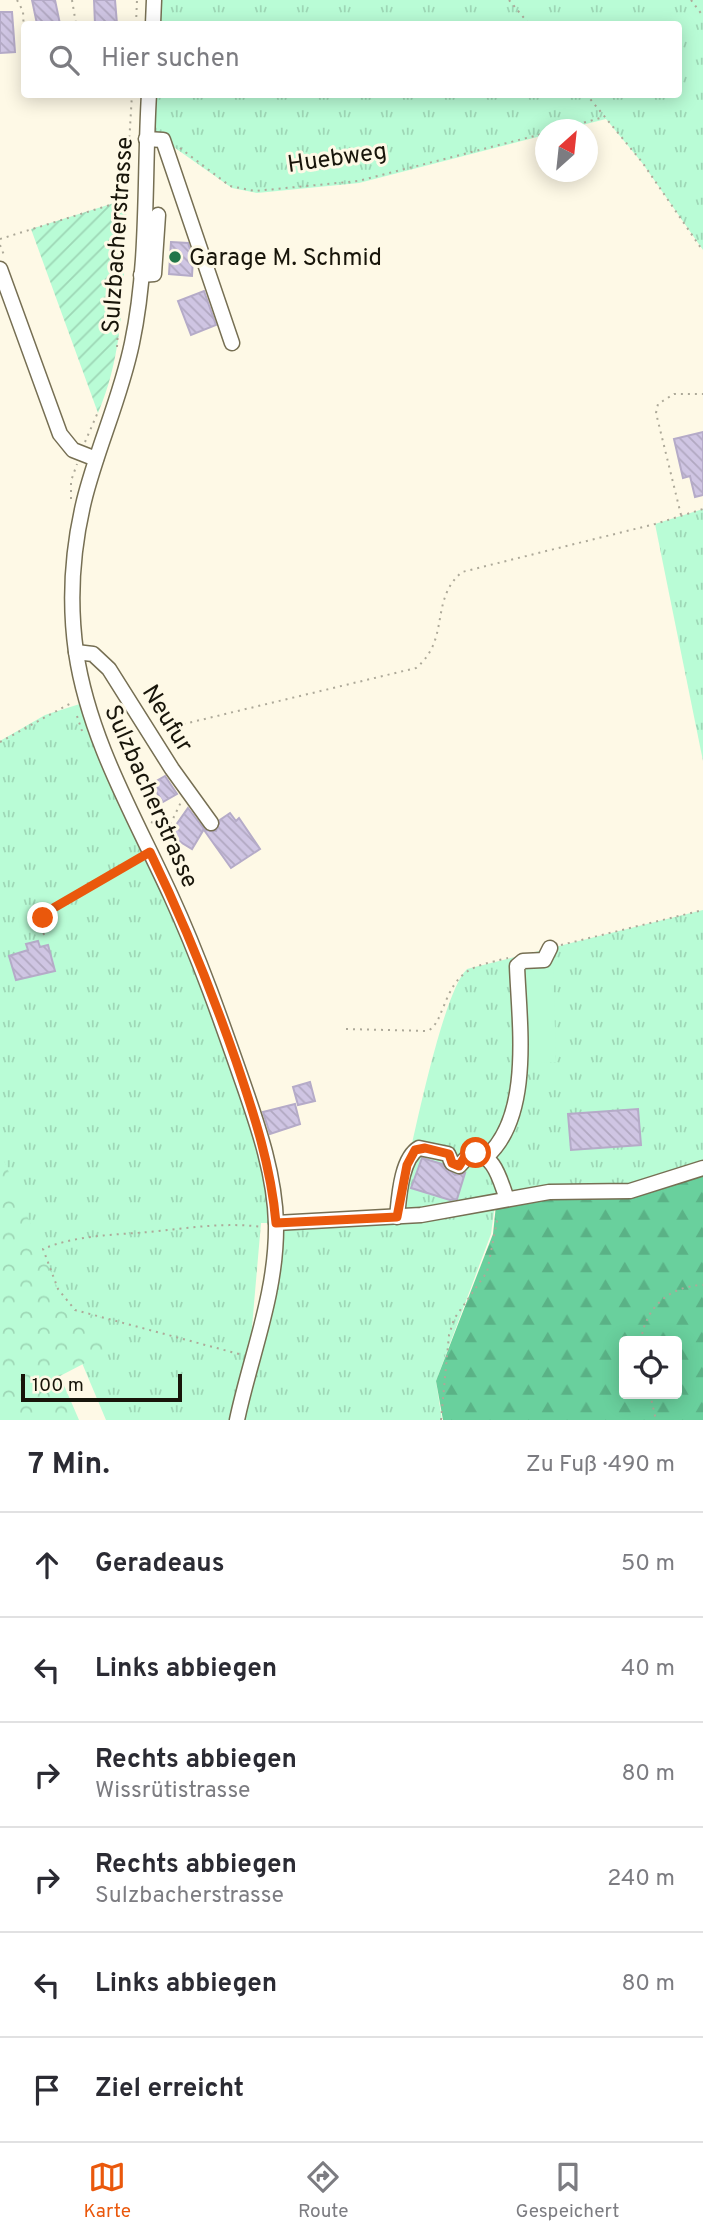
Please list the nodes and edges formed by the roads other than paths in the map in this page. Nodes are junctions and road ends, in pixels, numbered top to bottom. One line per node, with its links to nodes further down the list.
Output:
1 (154, 0): 2 (street)
2 (153, 21)
3 (149, 98): 4 (street, Sulzbacherstrasse)
4 (146, 139): 7 (street, Sulzbacherstrasse); 8 (street)
5 (158, 215): 7 (street)
6 (0, 269): 9 (street)
7 (141, 275): 9 (street, Sulzbacherstrasse)
8 (232, 343)
9 (96, 459): 10 (street, Sulzbacherstrasse)
10 (76, 652): 11 (street, Neufur); 17 (street, Sulzbacherstrasse)
11 (211, 823)
12 (550, 948): 13 (street)
13 (486, 1157): 15 (street); 16 (street)
14 (703, 1168): 15 (street)
15 (504, 1200): 16 (street)
16 (397, 1217): 17 (street)
17 (268, 1223): 18 (street, Sulzbacherstrasse)
18 (237, 1420)

